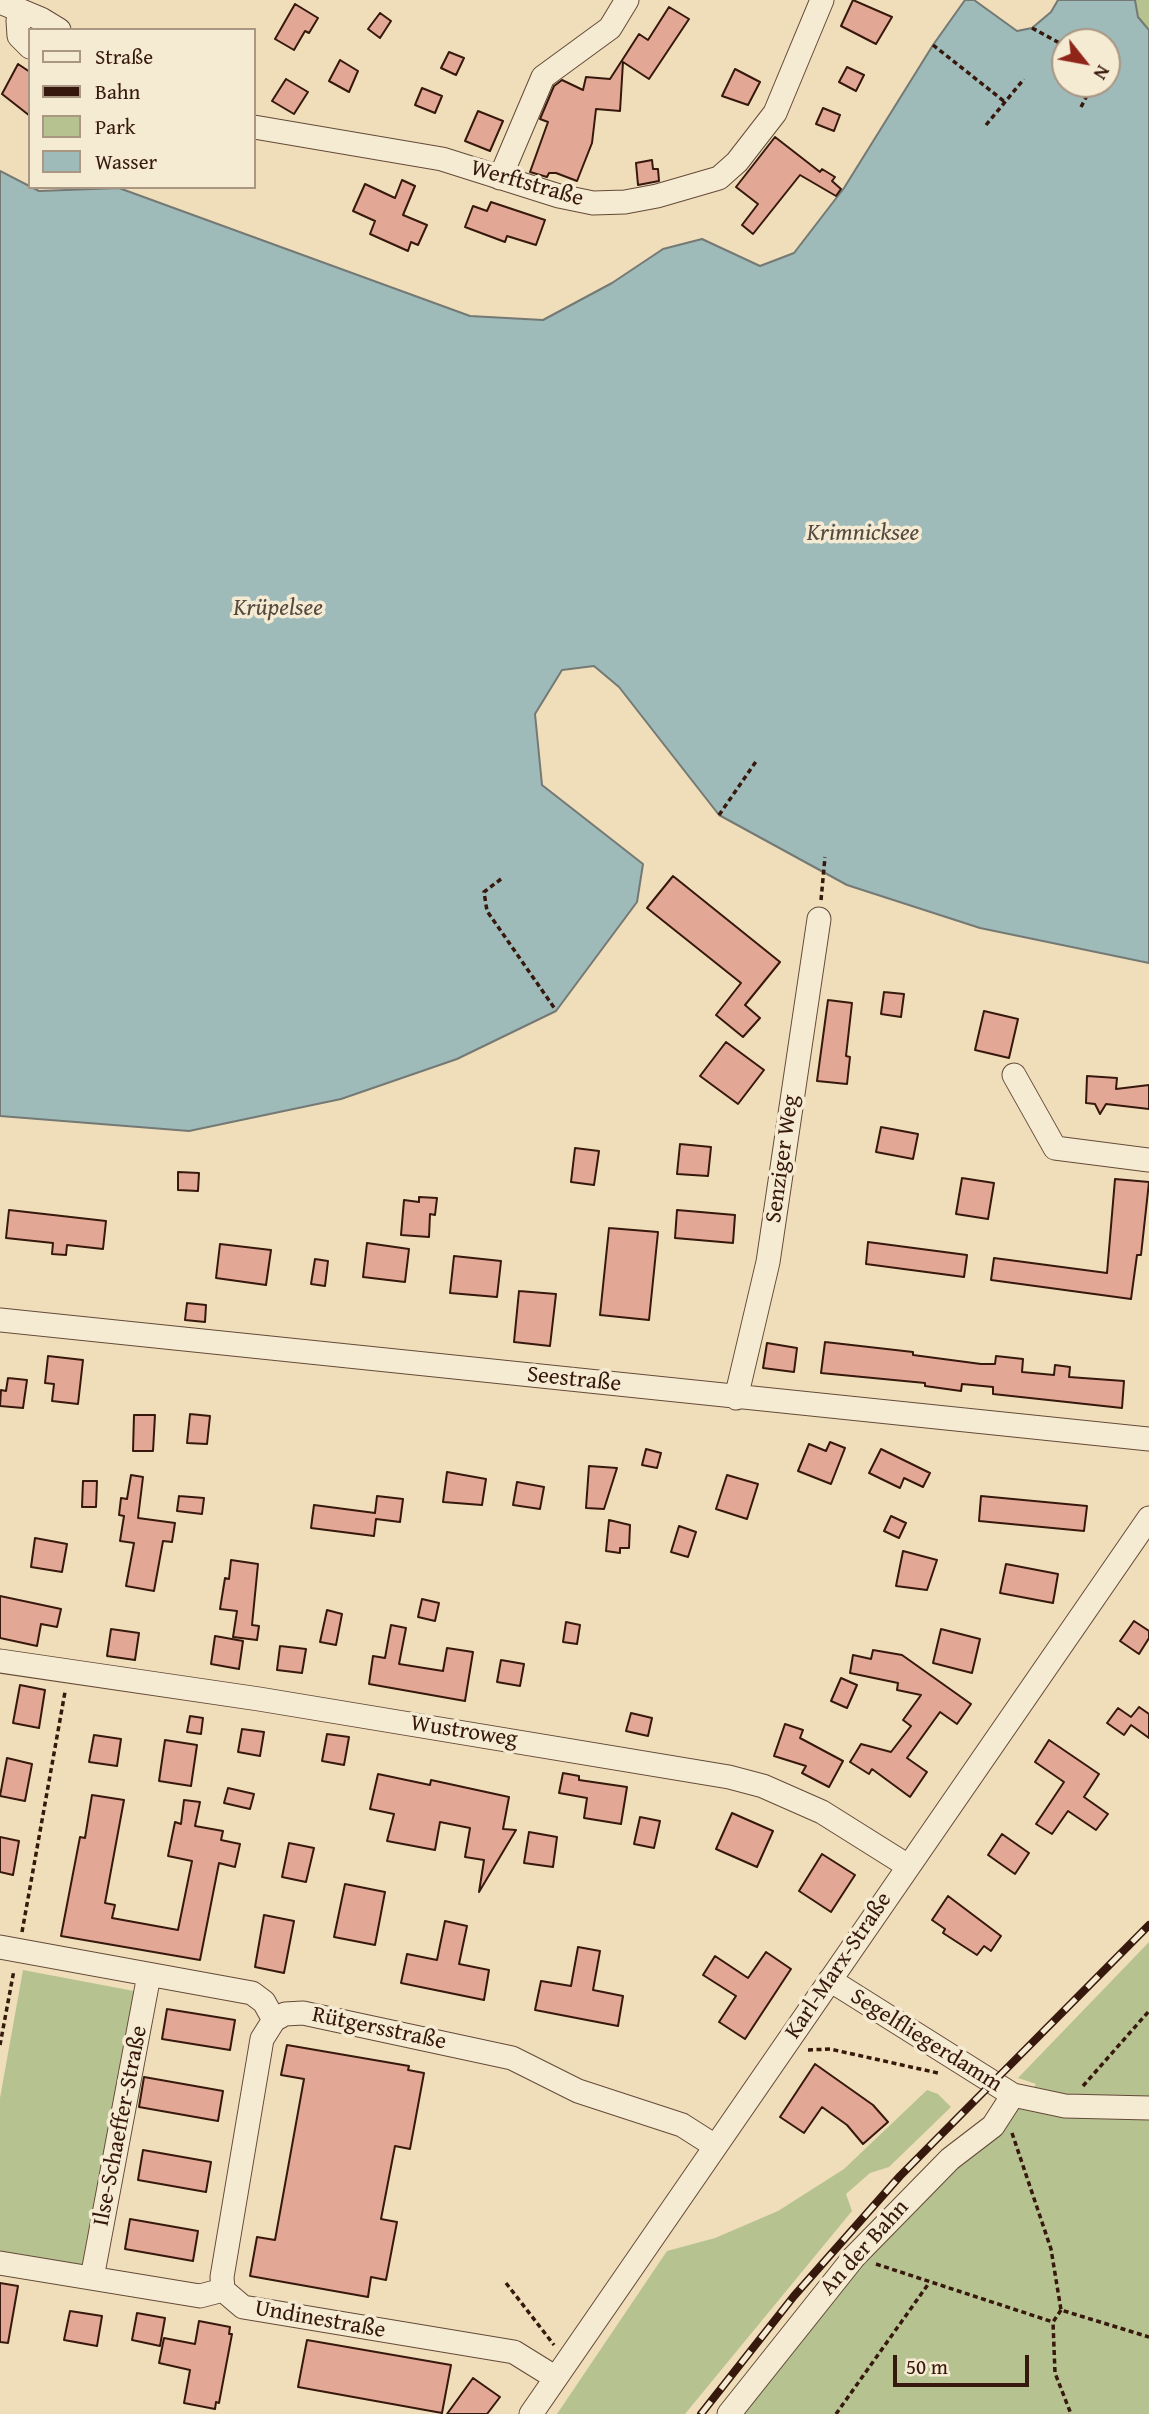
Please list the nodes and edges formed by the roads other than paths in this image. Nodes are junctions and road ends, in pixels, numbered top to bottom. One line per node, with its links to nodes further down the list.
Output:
1 (627, 0): 7 (street)
2 (822, 0): 7 (street, Werftstraße)
3 (10, 6): 4 (street); 5 (street)
4 (54, 28)
5 (28, 45)
6 (256, 127): 7 (street, Werftstraße)
7 (500, 178)
8 (818, 919): 12 (street, Senziger Weg)
9 (1014, 1075): 10 (street)
10 (1149, 1160)
11 (0, 1320): 12 (street, Seestraße)
12 (736, 1398): 13 (street, Seestraße)
13 (1149, 1439)
14 (1149, 1518): 16 (street, Karl-Marx-Straße)
15 (0, 1661): 16 (street, Wustroweg)
16 (908, 1866): 19 (street, Karl-Marx-Straße)
17 (9, 1949): 18 (street)
18 (149, 1975): 20 (street); 25 (street, Ilse-Schaeffer-Straße)
19 (830, 1980): 21 (street, Segelfliegerdamm); 23 (street, Karl-Marx-Straße)
20 (275, 2020): 23 (street, Rütgersstraße); 26 (street)
21 (1009, 2103): 22 (street, Segelfliegerdamm); 29 (street, An der Bahn)
22 (1149, 2109)
23 (715, 2146): 27 (street, Karl-Marx-Straße)
24 (0, 2263): 25 (street)
25 (92, 2278): 26 (street)
26 (223, 2290): 27 (street, Undinestraße)
27 (556, 2378): 28 (street, Karl-Marx-Straße)
28 (531, 2414)
29 (729, 2414)

